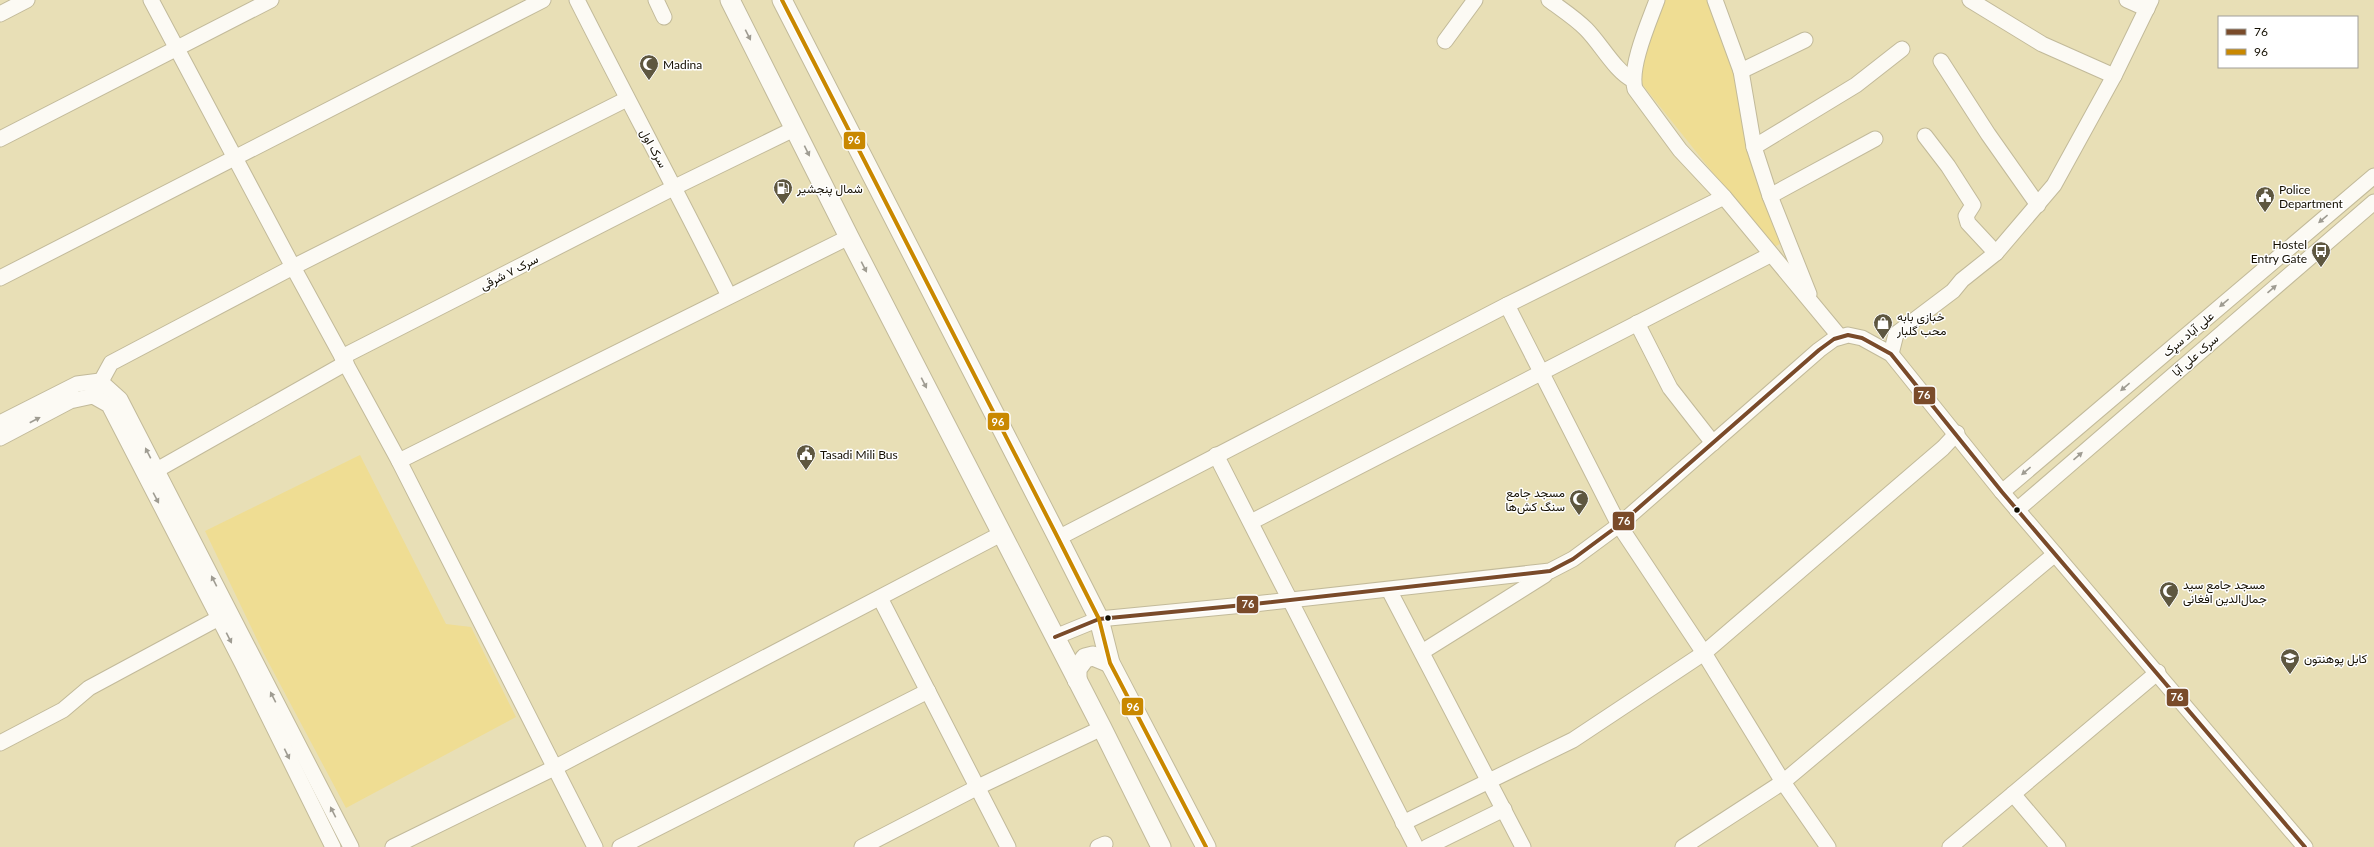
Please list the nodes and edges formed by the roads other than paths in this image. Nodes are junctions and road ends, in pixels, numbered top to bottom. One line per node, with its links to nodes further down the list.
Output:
1 (27, 0): 16 (street)
2 (151, 0): 20 (street)
3 (271, 0): 20 (street)
4 (543, 0): 32 (street)
5 (577, 0): 26 (street, سرک‌ اول)
6 (656, 0): 17 (street)
7 (730, 0): 27 (main road, one-way to 27)
8 (782, 0): 68 (main road)
9 (1475, 0): 19 (street)
10 (1549, 0): 25 (street)
11 (1657, 0): 25 (street)
12 (1970, 0): 24 (street)
13 (2128, 0): 15 (street)
14 (1717, 1): 23 (street)
15 (2149, 5): 24 (street)
16 (0, 14)
17 (664, 17)
18 (1805, 40): 23 (street)
19 (1445, 41)
20 (177, 48): 29 (street); 32 (street)
21 (1902, 49): 31 (street)
22 (1941, 61): 38 (street)
23 (1741, 71): 31 (street)
24 (2114, 76): 38 (street)
25 (1628, 78): 36 (street)
26 (627, 99): 34 (street, سرک‌ اول); 44 (street)
27 (796, 128): 34 (street, سرک ۷ شرقی); 39 (main road, one-way to 39)
28 (1925, 136): 41 (street)
29 (0, 139)
30 (1874, 139): 35 (street)
31 (1754, 147): 35 (street)
32 (235, 157): 44 (street); 45 (street)
33 (2374, 176): 40 (street, علی آباد سړک, one-way to 40)
34 (675, 187): 46 (street, سرک‌ اول); 52 (street, سرک ۷ شرقی)
35 (1770, 196): 48 (street)
36 (1724, 197): 42 (street); 47 (street)
37 (2374, 202): 43 (street, سرک علی آبا)
38 (2038, 205): 41 (street)
39 (849, 238): 46 (street); 67 (main road, one-way to 67)
40 (2290, 247): 43 (street); 63 (street, علی آباد سړک, one-way to 63)
41 (1996, 253): 51 (street)
42 (1770, 255): 48 (street); 49 (street)
43 (2303, 262): 64 (street, سرک علی آبا, one-way to 43)
44 (293, 267): 52 (street); 54 (street)
45 (0, 278)
46 (729, 296): 61 (street)
47 (1507, 305): 53 (street); 60 (street)
48 (1814, 306): 50 (street)
49 (1636, 323): 53 (street); 59 (street)
50 (1840, 337): 51 (street); 59 (street)
51 (1891, 354): 57 (street)
52 (344, 360): 61 (street); 62 (street, سرک ۷ شرقی)
53 (1542, 374): 65 (street); 66 (street)
54 (100, 381): 55 (street); 56 (street); 62 (street, one-way to 54)
55 (92, 396): 58 (street, one-way to 55); 62 (street)
56 (0, 423)
57 (1957, 433): 63 (street); 78 (street)
58 (0, 438)
59 (1713, 442): 66 (street)
60 (1216, 455): 65 (street); 68 (street)
61 (399, 461): 85 (street)
62 (151, 473): 74 (street, one-way to 74); 93 (street, one-way to 62)
63 (2002, 492): 64 (street)
64 (2017, 510): 69 (street)
65 (1251, 522): 73 (street)
66 (1619, 525): 70 (street); 78 (street)
67 (1001, 534): 72 (street); 76 (main road)
68 (1058, 538): 75 (main road)
69 (2055, 554): 80 (street); 87 (street)
70 (1550, 571): 71 (street); 77 (street)
71 (1389, 590): 73 (street); 77 (street)
72 (880, 598): 82 (street); 85 (street)
73 (1290, 599): 75 (street); 91 (street)
74 (219, 618): 84 (street); 92 (street, one-way to 92)
75 (1099, 619): 76 (street); 79 (main road)
76 (1055, 637): 81 (main road)
77 (1422, 652): 86 (street)
78 (1704, 653): 86 (street); 87 (street)
79 (1110, 664): 81 (main road); 100 (main road)
80 (2158, 672): 89 (street); 108 (street)
81 (1077, 680): 83 (main road)
82 (928, 691): 88 (street); 96 (street)
83 (1102, 728): 88 (street); 99 (main road)
84 (0, 743)
85 (554, 768): 94 (street); 95 (street)
86 (1488, 780): 90 (street); 91 (street)
87 (1783, 782): 104 (street); 105 (street)
88 (978, 787): 97 (street); 98 (street)
89 (2013, 794): 106 (street); 107 (street)
90 (1504, 809): 102 (street); 103 (street)
91 (1403, 823): 101 (street)
92 (333, 847)
93 (351, 847)
94 (393, 847)
95 (595, 847)
96 (620, 847)
97 (862, 847)
98 (1008, 847)
99 (1161, 847)
100 (1206, 847)
101 (1416, 847)
102 (1427, 847)
103 (1523, 847)
104 (1683, 847)
105 (1828, 847)
106 (1950, 847)
107 (2058, 847)
108 (2305, 847)

